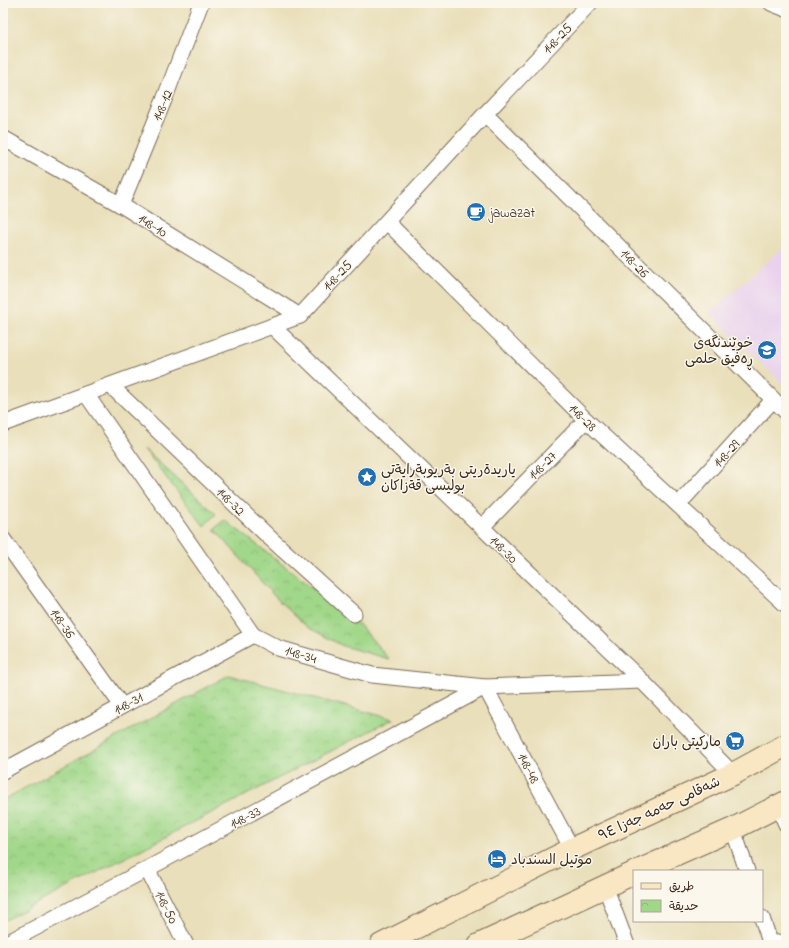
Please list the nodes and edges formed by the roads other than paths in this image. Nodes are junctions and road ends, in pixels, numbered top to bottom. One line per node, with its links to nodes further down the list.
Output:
1 (201, 3): 7 (street, 148-12)
2 (590, 3): 5 (street, 148-25)
3 (771, 3): 4 (street)
4 (786, 9)
5 (485, 114): 8 (street, 148-25); 13 (street, 148-26)
6 (3, 138): 7 (street, 148-10)
7 (121, 205): 9 (street, 148-10)
8 (387, 222): 9 (street, 148-25); 15 (street, 148-28)
9 (300, 316): 10 (street, 148-25)
10 (272, 326): 11 (street, 148-25); 18 (street, 148-30)
11 (112, 386): 12 (street, 148-25); 21 (street, 148-32)
12 (86, 394): 16 (street, 148-25); 22 (street, 148-34)
13 (774, 400): 14 (street, 148-26); 17 (street, 148-29)
14 (786, 412)
15 (586, 420): 17 (street, 148-28); 18 (street, 148-27)
16 (3, 424)
17 (678, 505): 20 (street, 148-28)
18 (482, 528): 23 (street, 148-30)
19 (3, 539): 25 (street, 148-36)
20 (786, 605)
21 (354, 614)
22 (253, 635): 24 (street, 148-34); 25 (street, 148-31)
23 (642, 681): 24 (street, 148-34); 28 (street, 148-30)
24 (485, 687): 31 (street, 148-48); 32 (street, 148-33)
25 (122, 706): 27 (street, 148-31)
26 (786, 745): 28 (main road, شەقامی حەمە جەزا ٩٤)
27 (4, 769)
28 (733, 774): 31 (main road, شەقامی حەمە جەزا ٩٤)
29 (783, 811): 30 (main road)
30 (732, 829): 33 (main road); 34 (street)
31 (572, 849): 42 (main road, شەقامی حەمە جەزا ٩٤)
32 (148, 869): 40 (street, 148-33); 41 (street, 148-50)
33 (640, 870)
34 (747, 870)
35 (633, 873): 36 (main road)
36 (604, 886): 43 (main road); 44 (street)
37 (763, 921): 39 (street)
38 (786, 941): 39 (street)
39 (771, 944)
40 (3, 945)
41 (186, 945)
42 (381, 945)
43 (479, 945)
44 (627, 945)

